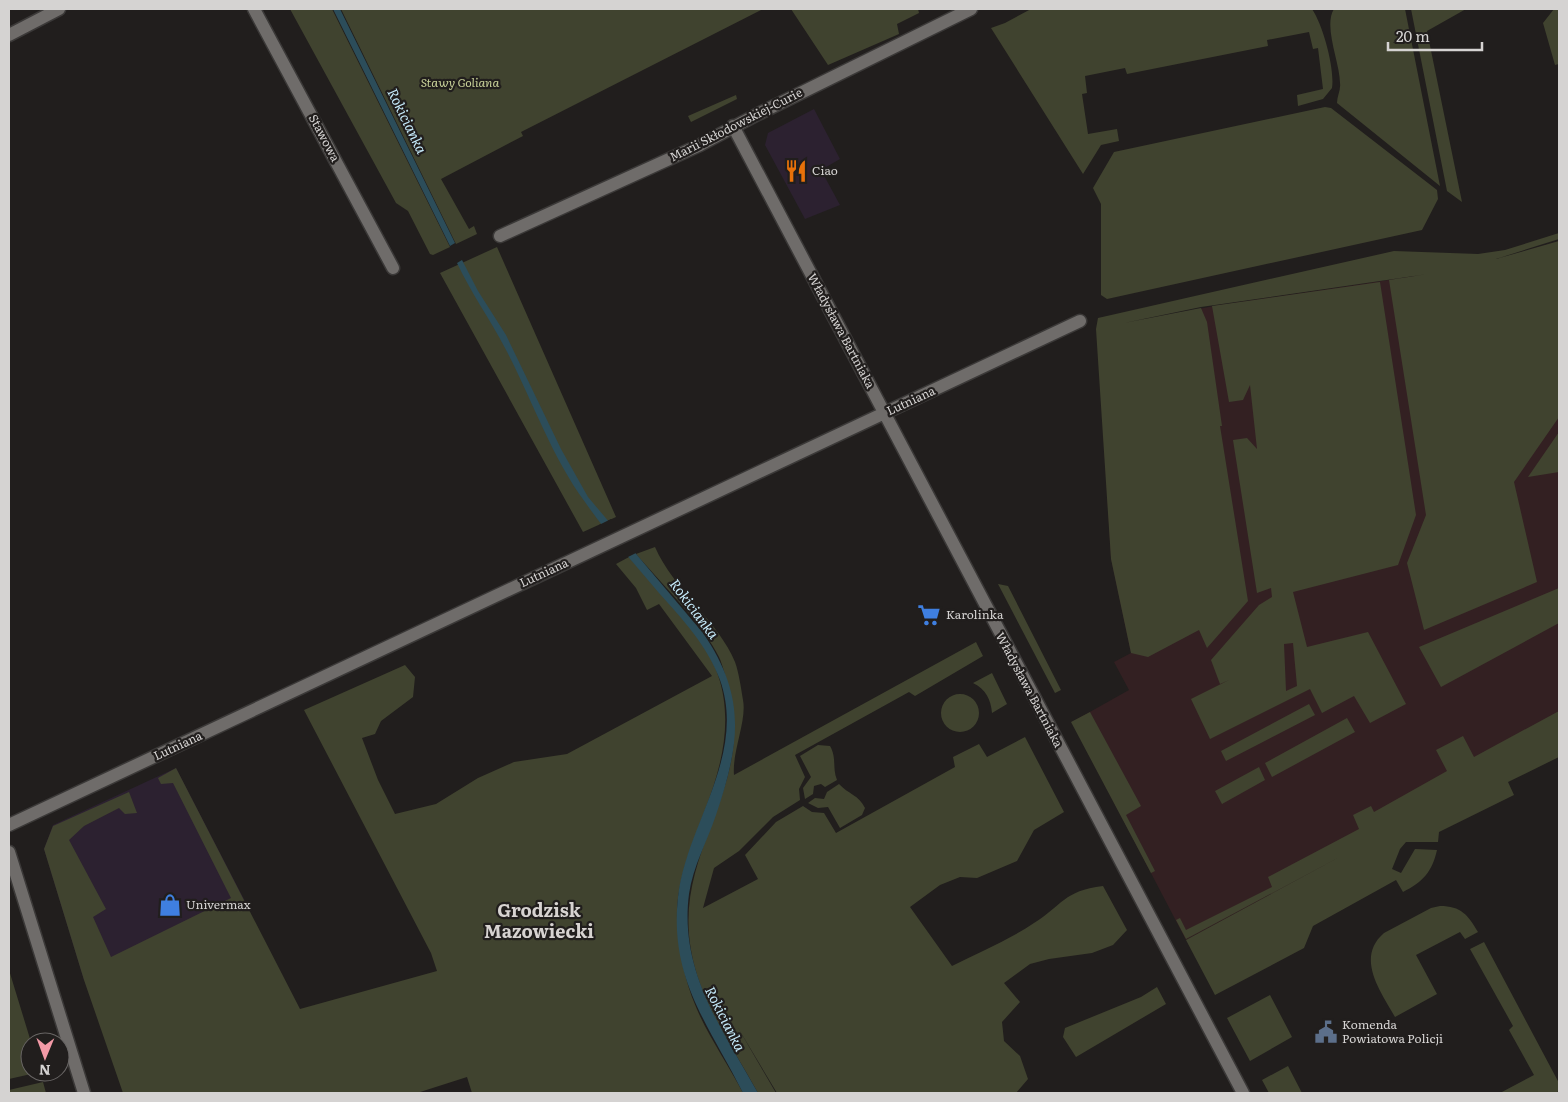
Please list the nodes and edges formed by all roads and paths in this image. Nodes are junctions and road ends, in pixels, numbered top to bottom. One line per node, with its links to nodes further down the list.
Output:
1 (59, 9): 4 (street)
2 (254, 9): 7 (street, Stawowa)
3 (971, 9): 5 (street, Marii Skłodowskiej-Curie)
4 (9, 35)
5 (733, 126): 6 (street, Marii Skłodowskiej-Curie); 9 (street, Władysława Bartniaka)
6 (500, 236)
7 (393, 268)
8 (1080, 321): 9 (street, Lutniana)
9 (885, 414): 10 (street, Lutniana); 13 (street, Władysława Bartniaka)
10 (9, 825)
11 (9, 852): 12 (street)
12 (84, 1093)
13 (1243, 1093)

